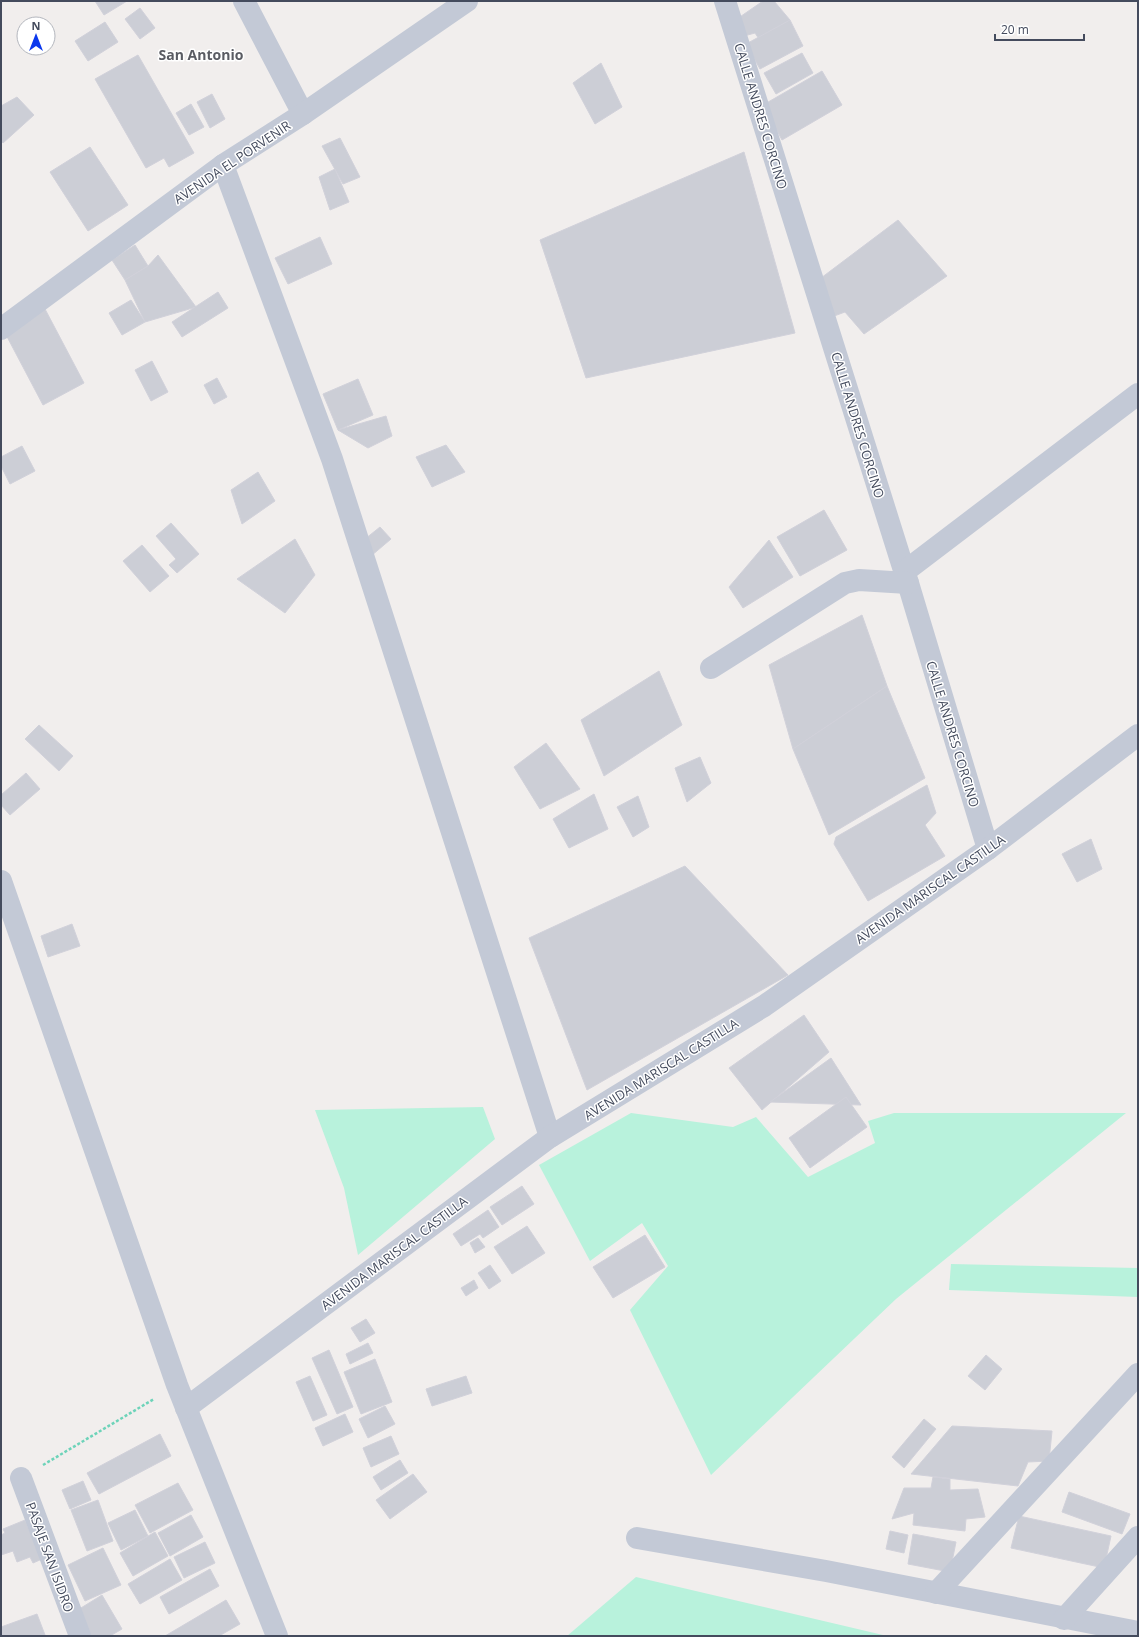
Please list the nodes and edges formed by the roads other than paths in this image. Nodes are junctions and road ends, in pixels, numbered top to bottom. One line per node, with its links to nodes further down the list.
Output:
1 (244, 1): 4 (street)
2 (467, 1): 4 (street, AVENIDA EL PORVENIR)
3 (725, 1): 8 (street, CALLE ANDRES CORCINO)
4 (303, 114): 5 (street, AVENIDA EL PORVENIR)
5 (223, 166): 6 (street, AVENIDA EL PORVENIR); 13 (street)
6 (1, 329)
7 (1138, 394): 8 (street)
8 (906, 577): 9 (street); 11 (street, CALLE ANDRES CORCINO)
9 (711, 668)
10 (1138, 735): 11 (street, AVENIDA MARISCAL CASTILLA)
11 (988, 849): 13 (street, AVENIDA MARISCAL CASTILLA)
12 (1, 881): 15 (street)
13 (550, 1137): 15 (street, AVENIDA MARISCAL CASTILLA)
14 (1138, 1374): 19 (street)
15 (186, 1408): 23 (street)
16 (21, 1478): 22 (street, PASAJE SAN ISIDRO)
17 (1138, 1536): 20 (street)
18 (637, 1538): 19 (street)
19 (936, 1592): 20 (street)
20 (1064, 1619): 21 (street)
21 (1138, 1632)
22 (80, 1636)
23 (277, 1636)

